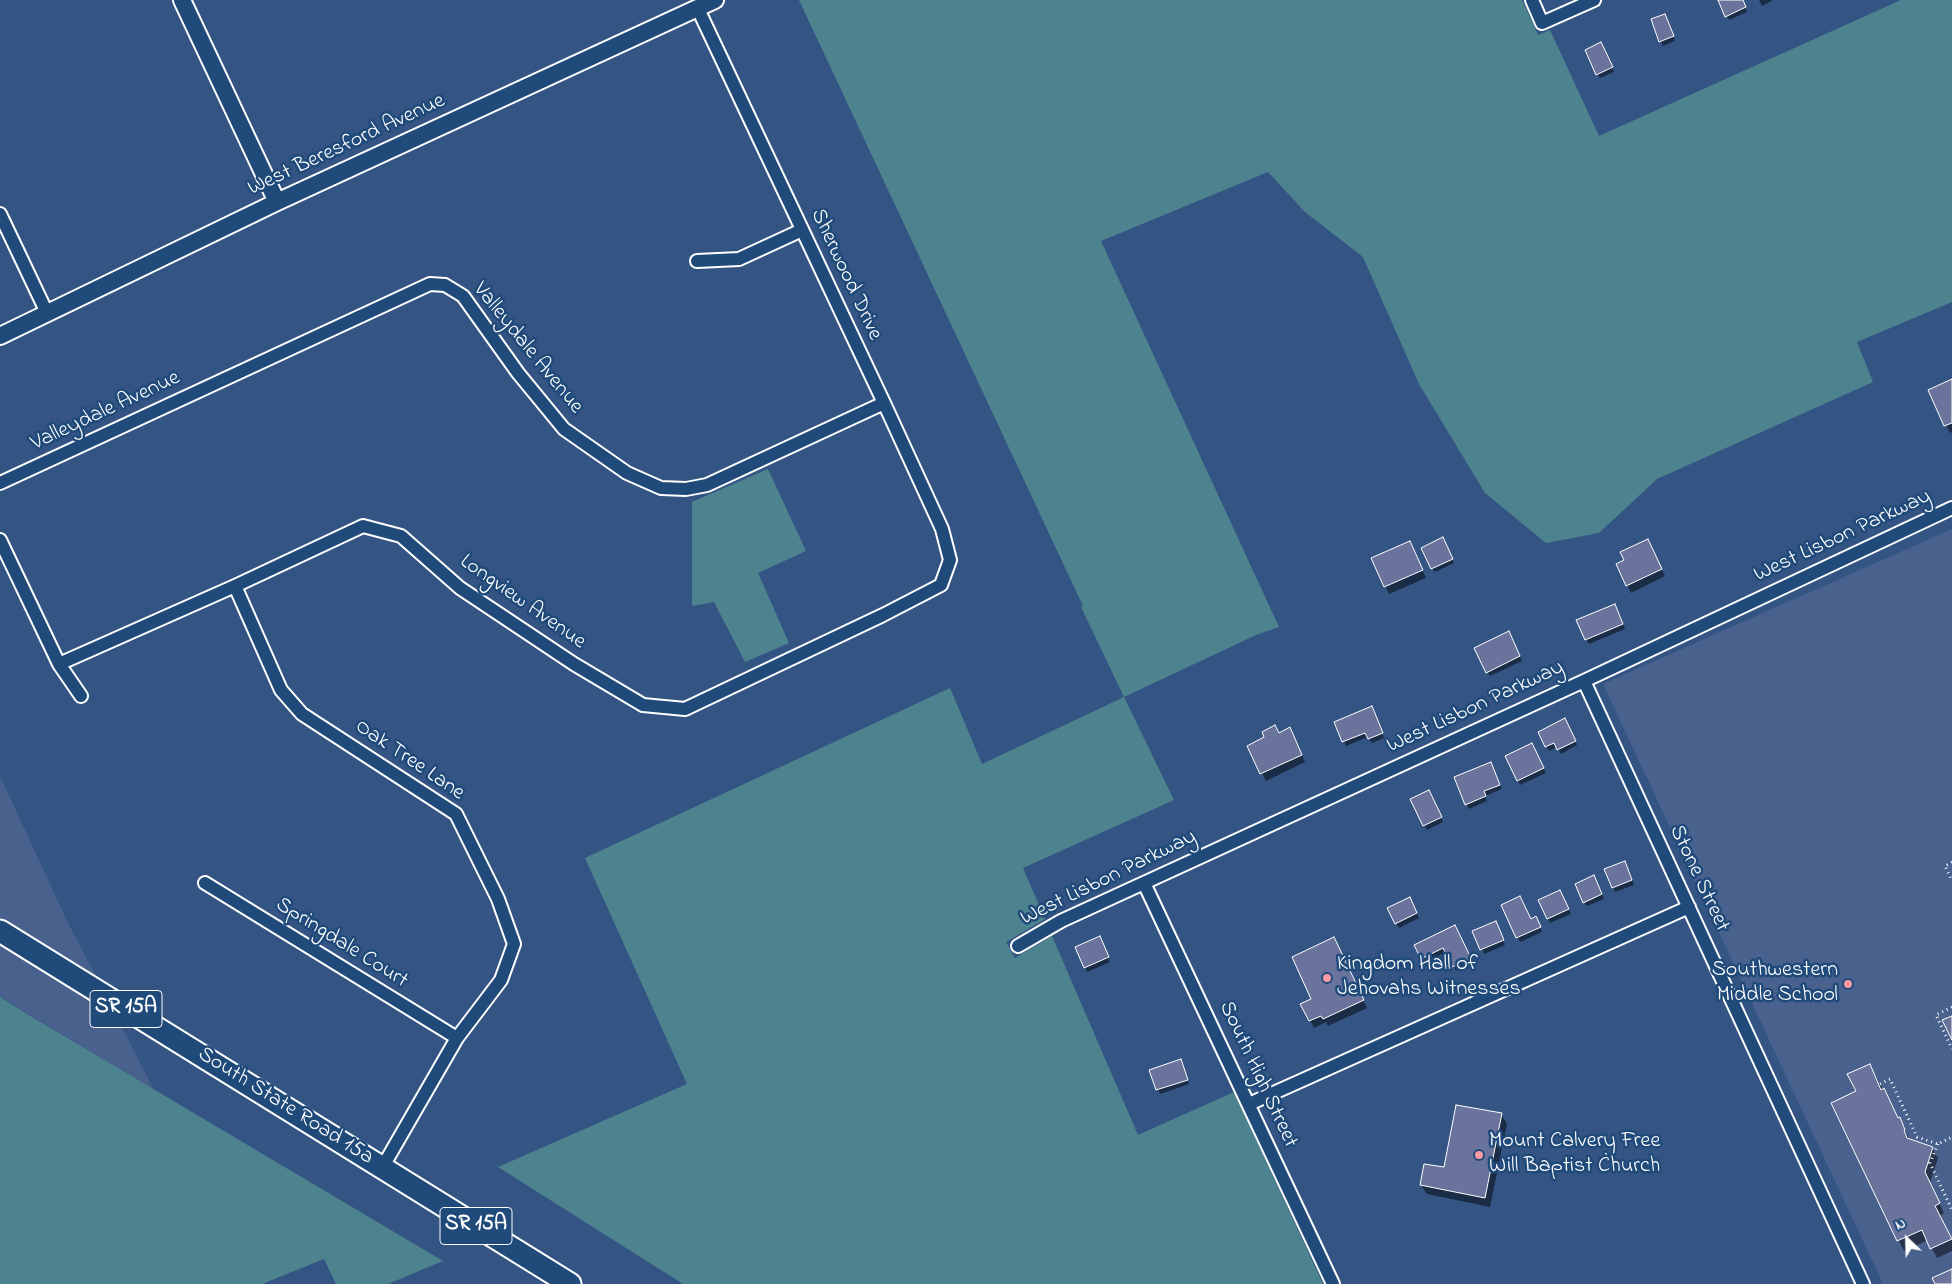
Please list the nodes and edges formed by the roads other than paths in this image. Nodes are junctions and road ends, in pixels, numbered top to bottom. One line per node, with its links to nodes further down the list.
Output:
1 (182, 0): 6 (street)
2 (715, 0): 5 (street, West Beresford Avenue)
3 (1532, 0): 4 (street)
4 (1594, 0)
5 (698, 9): 6 (street, West Beresford Avenue); 8 (street, Sherwood Drive)
6 (277, 202): 10 (street, West Beresford Avenue)
7 (0, 214): 10 (street)
8 (802, 230): 9 (street); 12 (street, Sherwood Drive)
9 (697, 260)
10 (47, 313): 11 (street, West Beresford Avenue)
11 (0, 336)
12 (884, 403): 13 (street, Valleydale Avenue); 16 (street, Sherwood Drive)
13 (0, 483)
14 (1952, 508): 19 (street, West Lisbon Parkway)
15 (0, 540): 18 (street)
16 (950, 560): 17 (street, Longview Avenue)
17 (235, 586): 18 (street, Longview Avenue); 26 (street, Oak Tree Lane)
18 (59, 664): 20 (street)
19 (1584, 681): 22 (street, West Lisbon Parkway); 23 (street, Stone Street)
20 (81, 696)
21 (205, 883): 26 (street, Springdale Court)
22 (1144, 883): 25 (street, West Lisbon Parkway); 27 (street, South High Street)
23 (1689, 907): 27 (street); 31 (street, Stone Street)
24 (0, 931): 28 (highway, South State Road 15a / SR 15A)
25 (1018, 946)
26 (457, 1038): 28 (street, Oak Tree Lane)
27 (1249, 1104): 30 (street, South High Street)
28 (382, 1168): 29 (highway, South State Road 15a / SR 15A)
29 (570, 1284)
30 (1333, 1284)
31 (1863, 1284)

